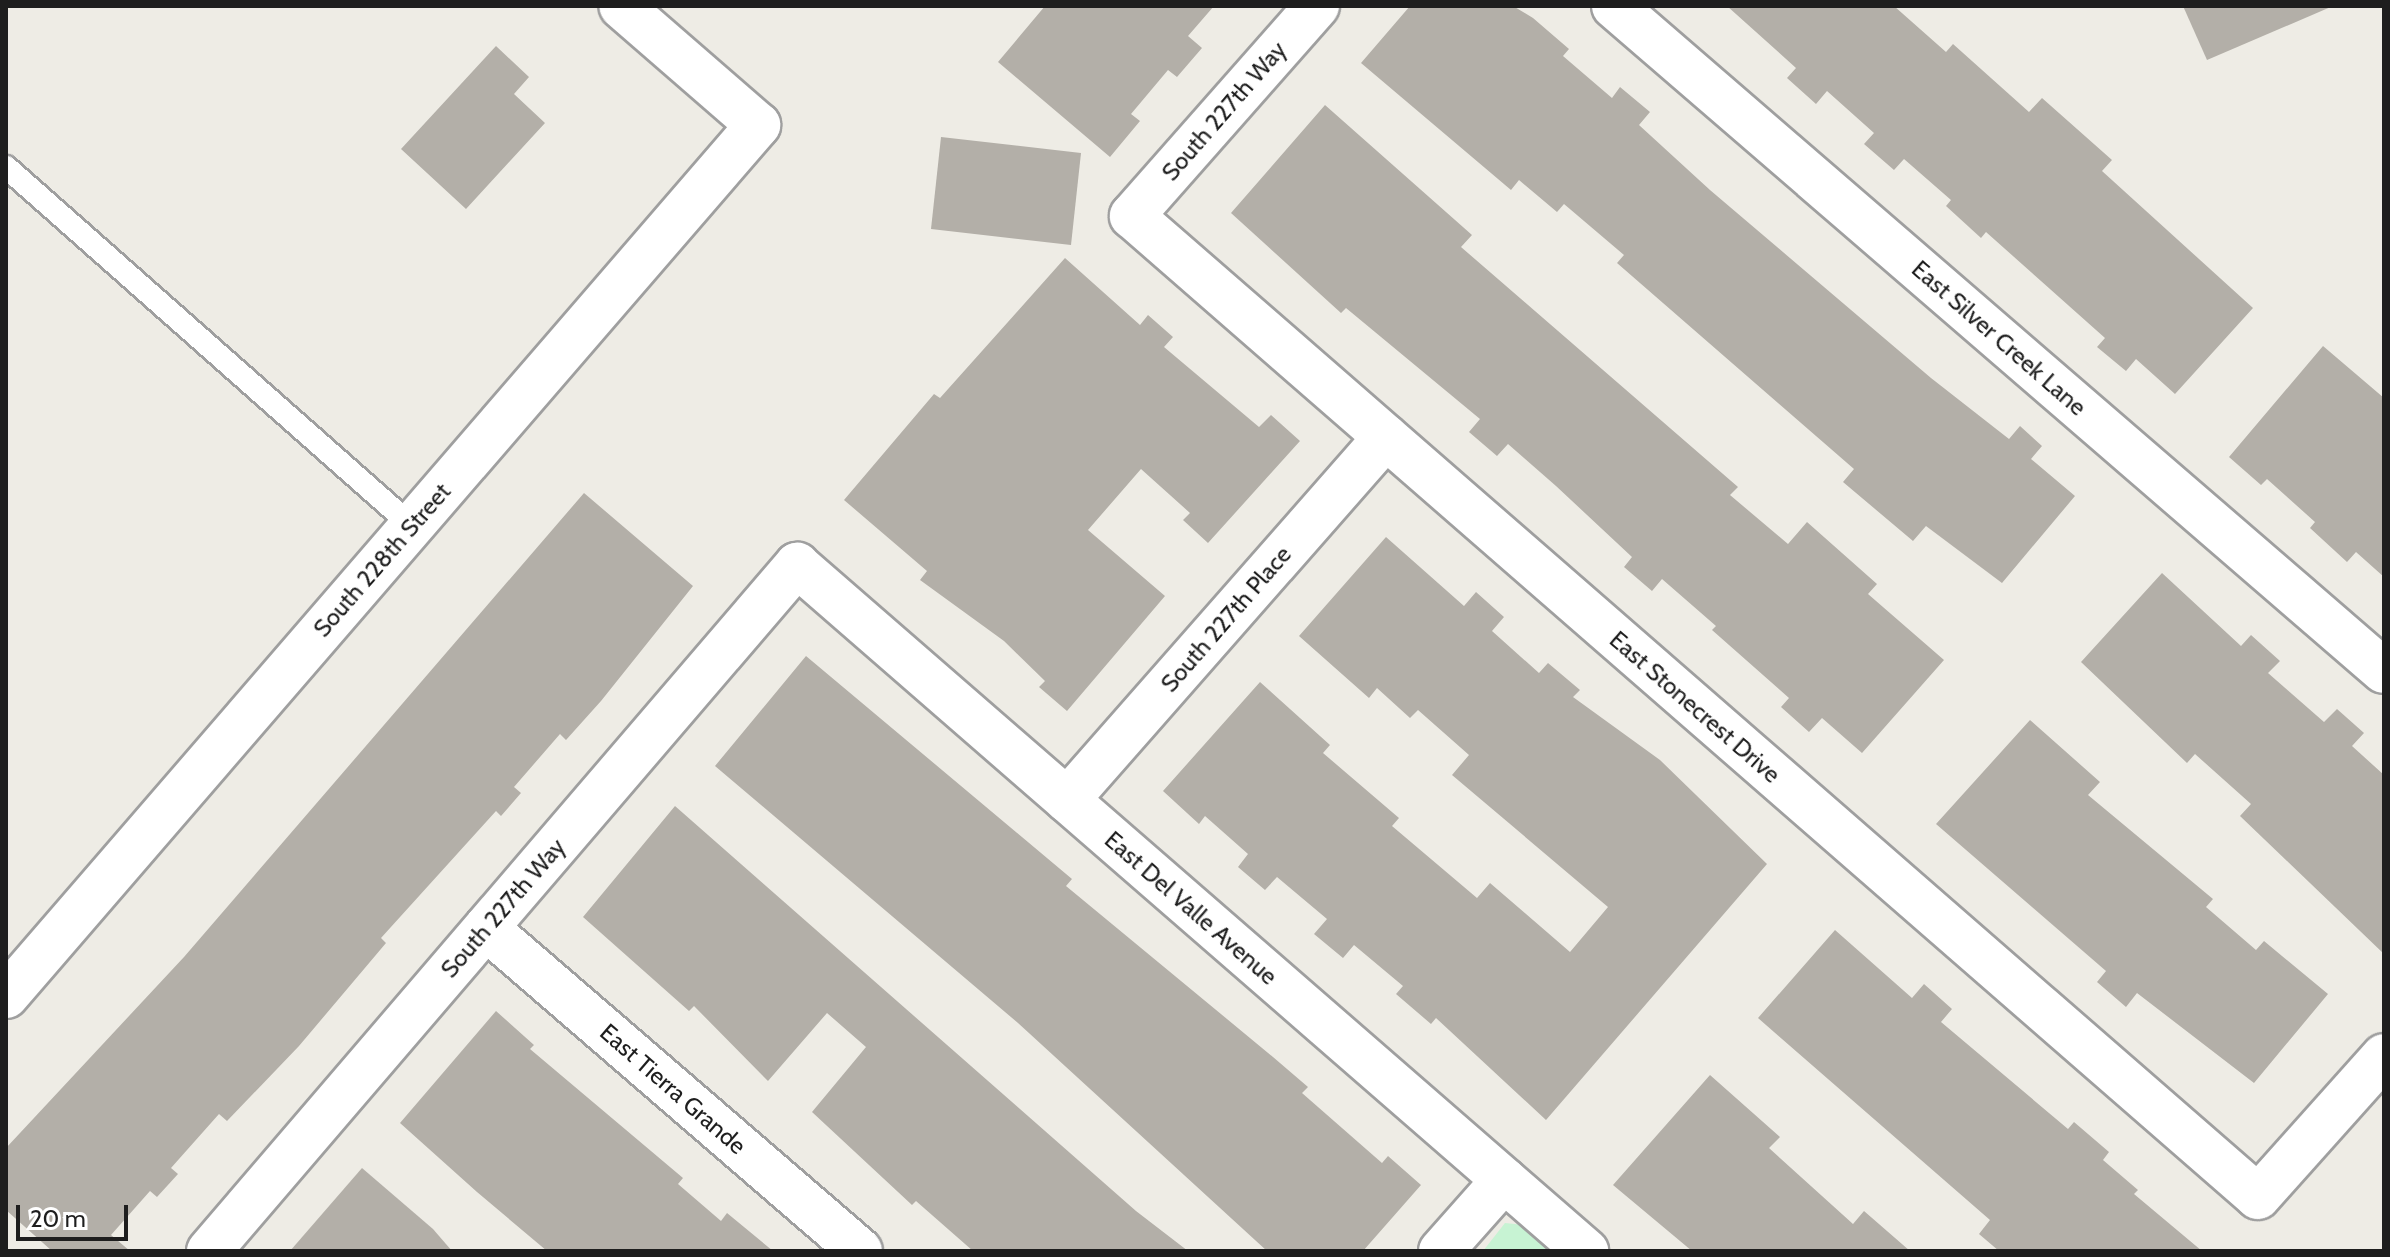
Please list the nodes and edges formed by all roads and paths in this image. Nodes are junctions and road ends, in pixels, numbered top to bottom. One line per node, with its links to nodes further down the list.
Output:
1 (621, 6): 7 (street, South 228th Street)
2 (1317, 6): 5 (street, South 227th Way)
3 (1614, 6): 9 (street, East Silver Creek Lane)
4 (6, 167): 7 (lane)
5 (1132, 216): 6 (street, East Stonecrest Drive)
6 (1386, 437): 10 (street, South 227th Place); 13 (street, East Stonecrest Drive)
7 (411, 525): 12 (street, South 228th Street)
8 (797, 565): 10 (street, East Del Valle Avenue); 11 (street, South 227th Way)
9 (2384, 671)
10 (1067, 800): 14 (street, East Del Valle Avenue)
11 (486, 928): 15 (street, South 227th Way); 16 (street, East Tierra Grande)
12 (6, 996)
13 (2384, 1056)
14 (1504, 1180): 17 (street); 18 (street, East Del Valle Avenue)
15 (209, 1251)
16 (860, 1251)
17 (1441, 1251)
18 (1586, 1251)

